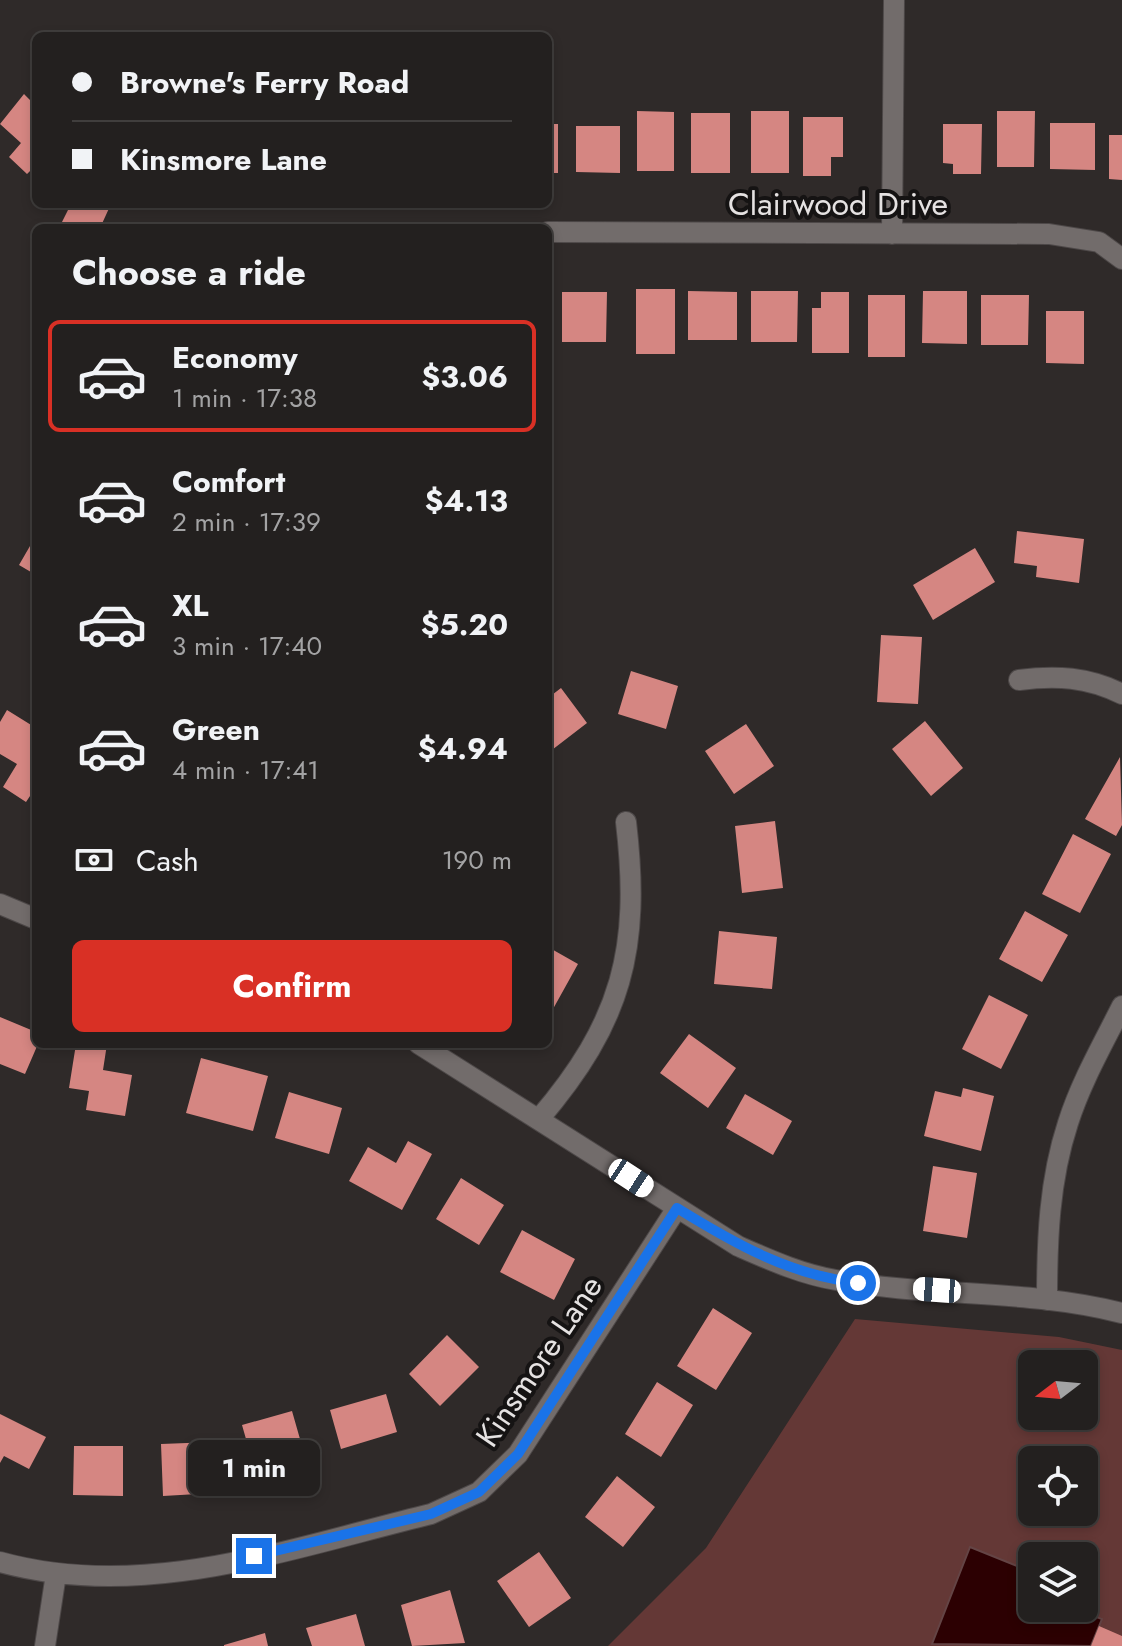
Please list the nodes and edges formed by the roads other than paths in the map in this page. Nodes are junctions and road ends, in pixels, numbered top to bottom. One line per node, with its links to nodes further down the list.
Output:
1 (894, 0): 3 (street)
2 (552, 232): 3 (street, Clairwood Drive)
3 (892, 234): 4 (street, Clairwood Drive)
4 (1122, 259)
5 (1019, 680): 6 (street)
6 (1122, 694)
7 (626, 822): 12 (street)
8 (0, 904): 9 (street)
9 (32, 917)
10 (1122, 1006): 14 (street)
11 (425, 1048): 12 (street)
12 (539, 1119): 13 (street)
13 (677, 1208): 14 (street); 17 (street, Kinsmore Lane)
14 (1047, 1300): 15 (street)
15 (1122, 1313)
16 (0, 1562): 17 (street, Kinsmore Lane)
17 (56, 1574): 18 (street)
18 (45, 1646)

